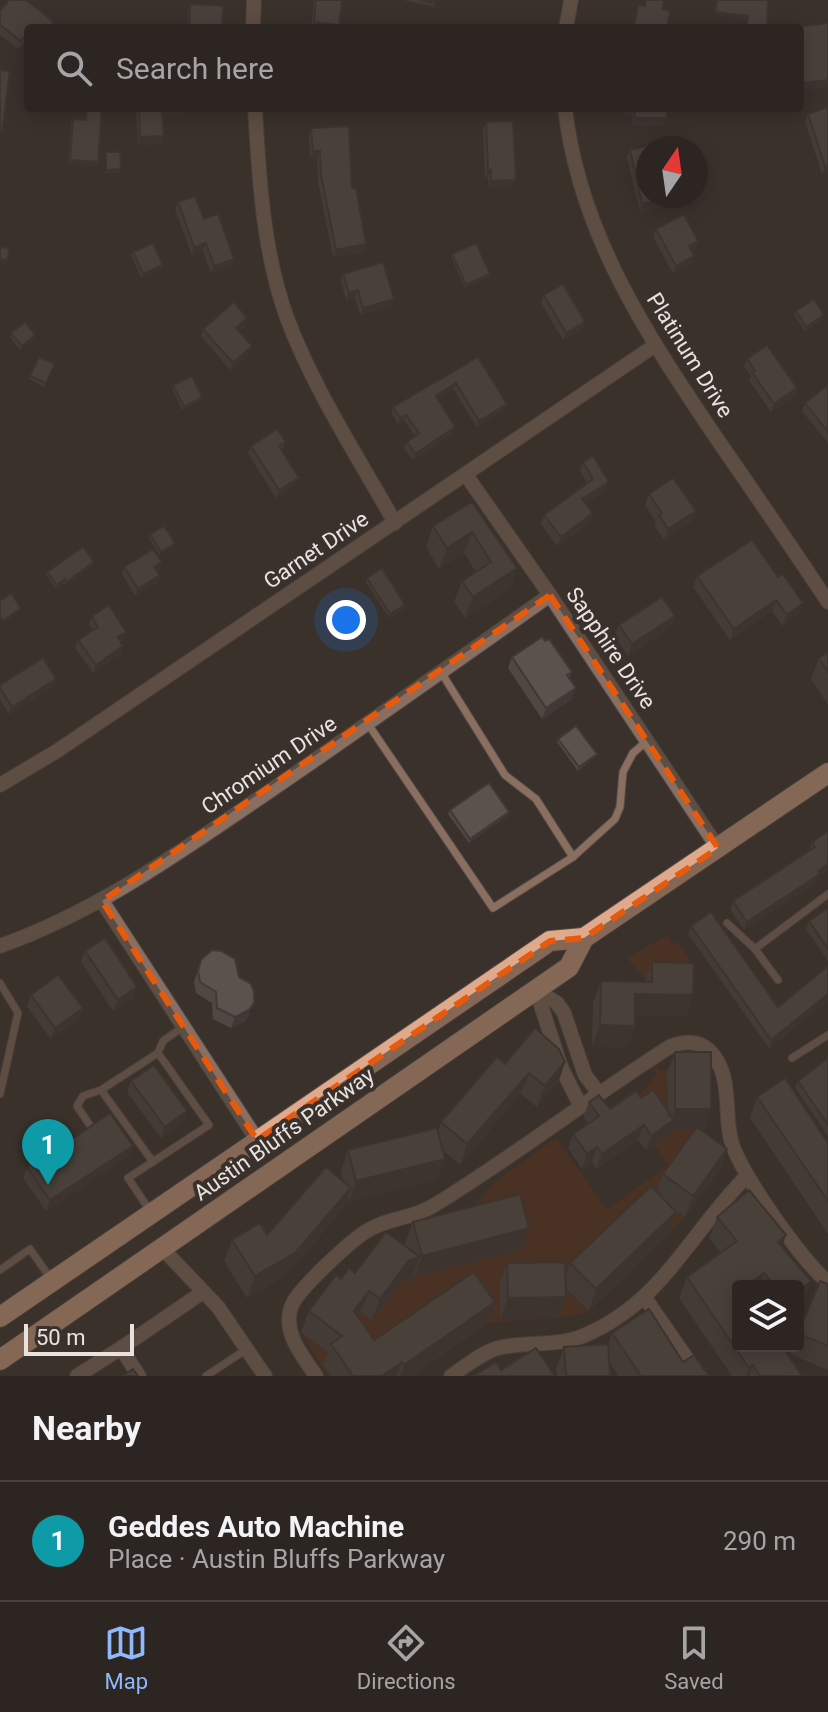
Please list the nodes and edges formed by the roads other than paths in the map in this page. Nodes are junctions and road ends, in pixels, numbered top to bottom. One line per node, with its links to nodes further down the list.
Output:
1 (254, 0): 3 (street)
2 (571, 0): 4 (street)
3 (253, 24)
4 (567, 24)
5 (255, 112): 9 (street)
6 (566, 112): 7 (street, Platinum Drive)
7 (654, 346): 8 (street, Garnet Drive); 11 (street, Platinum Drive)
8 (466, 475): 9 (street, Garnet Drive); 10 (street, Sapphire Drive)
9 (395, 523): 16 (street, Garnet Drive)
10 (550, 595): 12 (street, Chromium Drive); 14 (street, Sapphire Drive)
11 (828, 602)
12 (441, 672): 13 (street, Chromium Drive); 18 (lane)
13 (368, 724): 18 (lane); 20 (street, Chromium Drive)
14 (647, 741): 17 (street, Sapphire Drive); 18 (lane)
15 (828, 773): 17 (main road, Austin Bluffs Parkway)
16 (0, 785)
17 (718, 848): 22 (main road, Austin Bluffs Parkway)
18 (573, 857)
19 (828, 894): 24 (lane)
20 (102, 901): 23 (street, Chromium Drive); 28 (street)
21 (727, 923): 24 (lane)
22 (584, 938): 27 (main road, Austin Bluffs Parkway); 37 (main road, Austin Bluffs Parkway)
23 (0, 946)
24 (755, 949): 25 (lane)
25 (778, 980)
26 (0, 983): 34 (lane)
27 (536, 990): 33 (street); 35 (street); 40 (main road, Austin Bluffs Parkway)
28 (183, 1027): 30 (lane); 37 (street)
29 (828, 1035): 31 (lane)
30 (158, 1053): 32 (lane); 38 (lane)
31 (792, 1058)
32 (101, 1090): 36 (lane); 38 (lane)
33 (598, 1092): 35 (street); 39 (street)
34 (0, 1094)
35 (580, 1105): 57 (street)
36 (89, 1124)
37 (257, 1140): 40 (main road); 41 (main road, Austin Bluffs Parkway)
38 (153, 1162): 41 (lane)
39 (747, 1176): 45 (street); 47 (street)
40 (243, 1192): 42 (main road, Austin Bluffs Parkway)
41 (152, 1213): 44 (main road, Austin Bluffs Parkway)
42 (161, 1247): 46 (street); 52 (main road, Austin Bluffs Parkway)
43 (0, 1270): 44 (lane)
44 (50, 1282): 48 (main road, Austin Bluffs Parkway); 49 (main road)
45 (828, 1282)
46 (203, 1292): 50 (street); 51 (street)
47 (645, 1298): 58 (street); 59 (street)
48 (0, 1317)
49 (0, 1332)
50 (121, 1348): 53 (street); 54 (street)
51 (247, 1349): 55 (lane); 56 (street)
52 (0, 1360)
53 (77, 1376)
54 (139, 1376)
55 (206, 1376)
56 (265, 1376)
57 (316, 1376)
58 (451, 1376)
59 (699, 1376)

